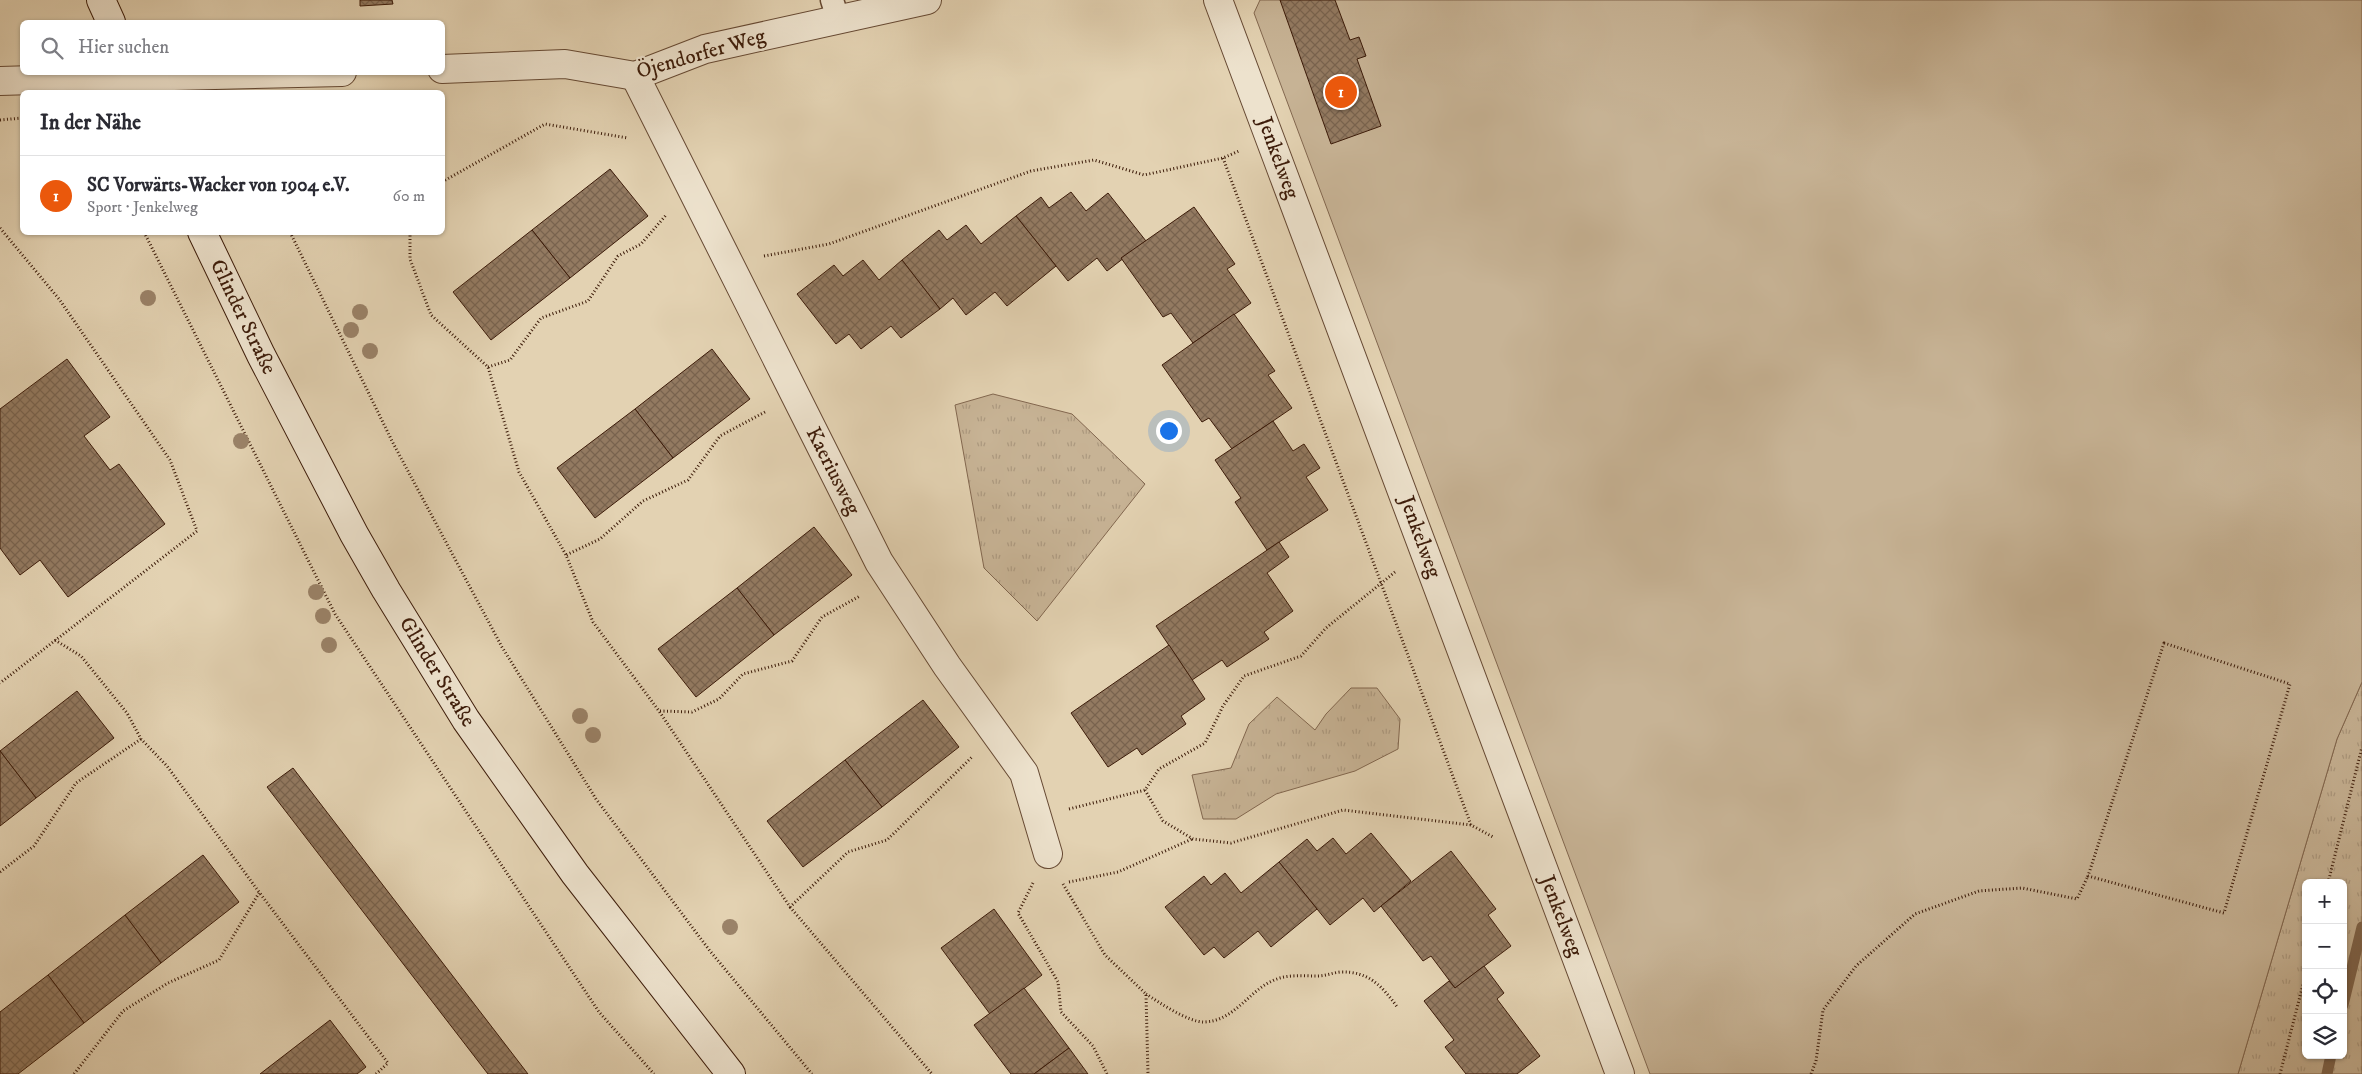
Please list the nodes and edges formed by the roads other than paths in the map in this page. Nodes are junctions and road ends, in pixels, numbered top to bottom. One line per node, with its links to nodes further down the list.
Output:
1 (101, 0): 5 (street)
2 (927, 0): 4 (street, Öjendorfer Weg)
3 (1218, 0): 14 (street, Jenkelweg)
4 (835, 10): 8 (street, Öjendorfer Weg)
5 (110, 20)
6 (445, 69): 8 (street, Öjendorfer Weg)
7 (273, 75): 10 (street)
8 (635, 76): 12 (street, Kaeriusweg)
9 (0, 81): 10 (street)
10 (135, 81)
11 (203, 235): 13 (street, Glinder Straße)
12 (1048, 854)
13 (731, 1074)
14 (1620, 1074)

